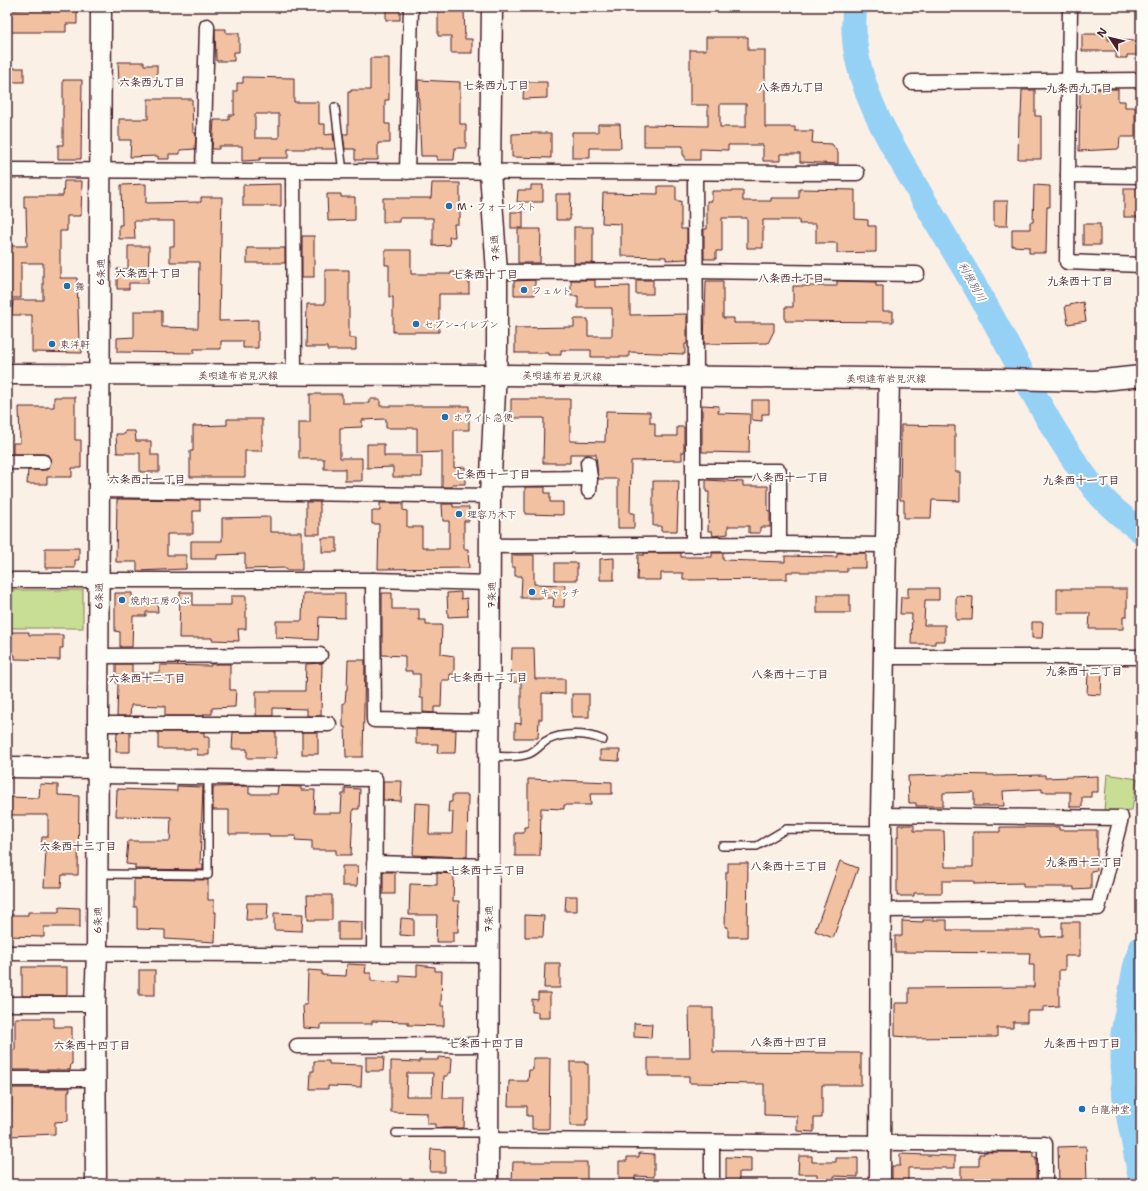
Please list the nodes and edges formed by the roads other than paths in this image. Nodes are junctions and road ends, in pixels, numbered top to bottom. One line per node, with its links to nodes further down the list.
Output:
1 (101, 7): 11 (street, 6条通)
2 (410, 7): 15 (street)
3 (492, 7): 16 (street, 7条通)
4 (1070, 7): 6 (street)
5 (206, 26): 12 (street)
6 (1070, 80): 7 (street); 8 (street); 19 (street)
7 (1141, 80)
8 (912, 82)
9 (335, 107): 14 (lane)
10 (7, 170): 11 (street)
11 (101, 170): 12 (street); 26 (street, 6条通)
12 (203, 171): 13 (street)
13 (293, 172): 14 (street); 27 (street)
14 (342, 172): 15 (street)
15 (407, 172): 16 (street)
16 (490, 172): 18 (street); 23 (street, 7条通)
17 (857, 173): 18 (street)
18 (695, 174): 22 (street)
19 (1068, 175): 20 (street); 21 (street)
20 (1141, 176)
21 (1141, 265)
22 (694, 271): 23 (street); 24 (street); 30 (street)
23 (497, 272): 28 (street, 7条通)
24 (917, 274)
25 (7, 374): 26 (street, 美唄達布岩見沢線)
26 (99, 375): 27 (street, 美唄達布岩見沢線); 39 (street, 6条通)
27 (294, 375): 28 (street, 美唄達布岩見沢線)
28 (495, 376): 30 (street, 美唄達布岩見沢線); 38 (street, 7条通)
29 (1141, 376): 32 (street, 美唄達布岩見沢線)
30 (695, 378): 31 (street, 美唄達布岩見沢線); 37 (street)
31 (889, 378): 32 (street, 美唄達布岩見沢線); 42 (street)
32 (1117, 380): 33 (street, 美唄達布岩見沢線)
33 (1141, 383)
34 (7, 462): 35 (street)
35 (43, 462)
36 (588, 463): 38 (street)
37 (694, 471): 40 (street); 41 (street)
38 (490, 488): 39 (street); 43 (street, 7条通)
39 (99, 490): 46 (street, 6条通)
40 (693, 544): 41 (street); 43 (street)
41 (779, 544): 42 (street)
42 (886, 545): 50 (street)
43 (490, 546): 47 (street, 7条通)
44 (7, 580): 46 (street)
45 (374, 580): 46 (street); 47 (street); 52 (street)
46 (99, 581): 49 (street, 6条通)
47 (491, 582): 52 (street, 7条通)
48 (320, 655): 49 (street)
49 (98, 656): 53 (street, 6条通)
50 (884, 657): 51 (street); 60 (street)
51 (1141, 657)
52 (489, 722): 56 (street, 7条通)
53 (98, 724): 54 (street); 58 (street, 6条通)
54 (329, 724)
55 (603, 740): 56 (lane)
56 (489, 756): 63 (street, 7条通)
57 (7, 767): 58 (street)
58 (97, 772): 59 (street); 64 (street, 6条通)
59 (208, 777): 62 (street); 64 (lane)
60 (881, 822): 61 (lane); 65 (street); 65 (street)
61 (722, 846)
62 (374, 863): 63 (street); 68 (street)
63 (488, 866): 69 (street, 7条通)
64 (97, 874): 67 (street, 6条通)
65 (882, 910): 79 (street)
66 (7, 953): 67 (street)
67 (97, 953): 68 (street); 71 (street, 6条通)
68 (374, 954): 69 (street)
69 (488, 955): 72 (street, 7条通)
70 (7, 1004): 71 (street)
71 (95, 1004): 74 (street, 6条通)
72 (487, 1045): 73 (street); 77 (street, 7条通)
73 (296, 1046)
74 (97, 1079): 75 (street); 80 (street, 6条通)
75 (7, 1080)
76 (396, 1133): 77 (lane)
77 (488, 1137): 78 (street); 81 (street, 7条通)
78 (712, 1143): 79 (street); 82 (street)
79 (881, 1143): 83 (street); 84 (street)
80 (96, 1184)
81 (488, 1184)
82 (712, 1184)
83 (880, 1184)
84 (1045, 1184)

